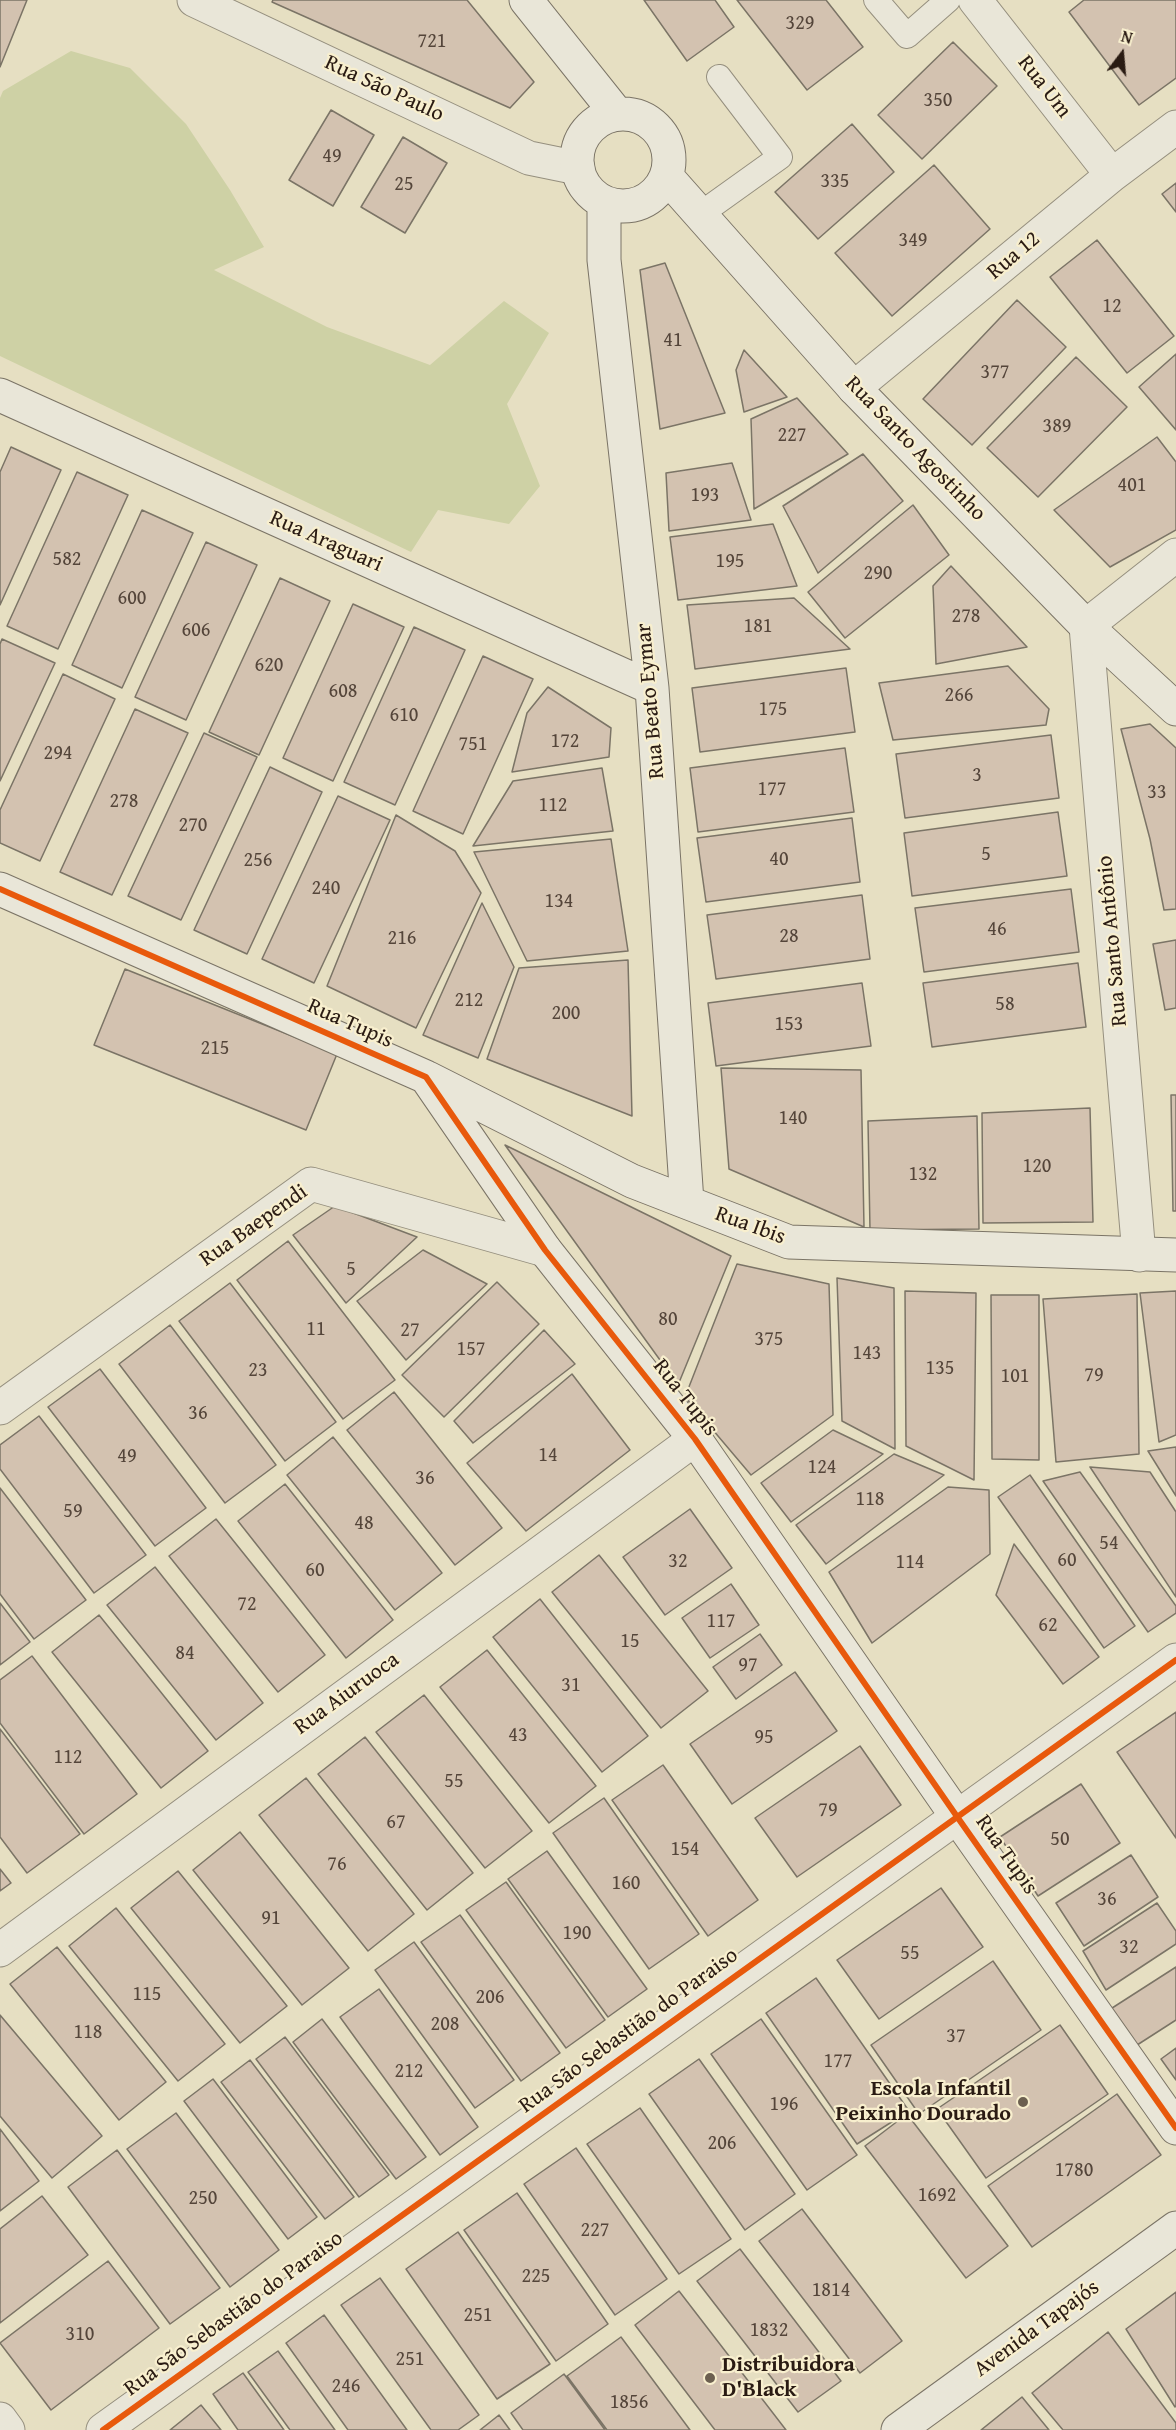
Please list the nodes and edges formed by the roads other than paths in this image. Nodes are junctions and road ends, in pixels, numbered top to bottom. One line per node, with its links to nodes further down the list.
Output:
1 (194, 0): 9 (street, Rua São Paulo)
2 (526, 0): 7 (street)
3 (876, 0): 4 (lane)
4 (948, 0)
5 (987, 4): 10 (street, Rua Um)
6 (719, 77): 13 (lane)
7 (617, 114): 9 (street); 11 (street)
8 (1176, 128): 10 (street, Rua 12)
9 (578, 168): 12 (street)
10 (1112, 175): 14 (street, Rua 12)
11 (667, 177): 12 (street); 13 (street, Rua Santo Agostinho)
12 (604, 202): 18 (street, Rua Beato Eymar)
13 (699, 215): 14 (street, Rua Santo Agostinho)
14 (854, 387): 17 (street, Rua Santo Agostinho)
15 (0, 395): 18 (street, Rua Araguari)
16 (1176, 555): 17 (street)
17 (1086, 626): 19 (street, Rua Santo Agostinho); 24 (street, Rua Santo Antônio)
18 (652, 688): 22 (street, Rua Beato Eymar)
19 (1176, 709)
20 (0, 889): 21 (street, Rua Tupis)
21 (426, 1077): 22 (street, Rua Ibis); 23 (street, Rua Tupis)
22 (687, 1202): 24 (street, Rua Ibis)
23 (544, 1250): 26 (street, Rua Baependi); 27 (street, Rua Tupis)
24 (1139, 1255): 25 (street, Rua Ibis)
25 (1176, 1255)
26 (0, 1408)
27 (695, 1438): 29 (street, Rua Tupis); 30 (street, Rua Aiuruoca)
28 (1176, 1660): 29 (street, Rua São Sebastião do Paraiso)
29 (958, 1818): 31 (street, Rua Tupis); 35 (street, Rua São Sebastião do Paraiso)
30 (0, 1950)
31 (1176, 2128)
32 (1176, 2228): 36 (street, Avenida Tapajós)
33 (0, 2419): 34 (street)
34 (8, 2430)
35 (103, 2430)
36 (898, 2430)

